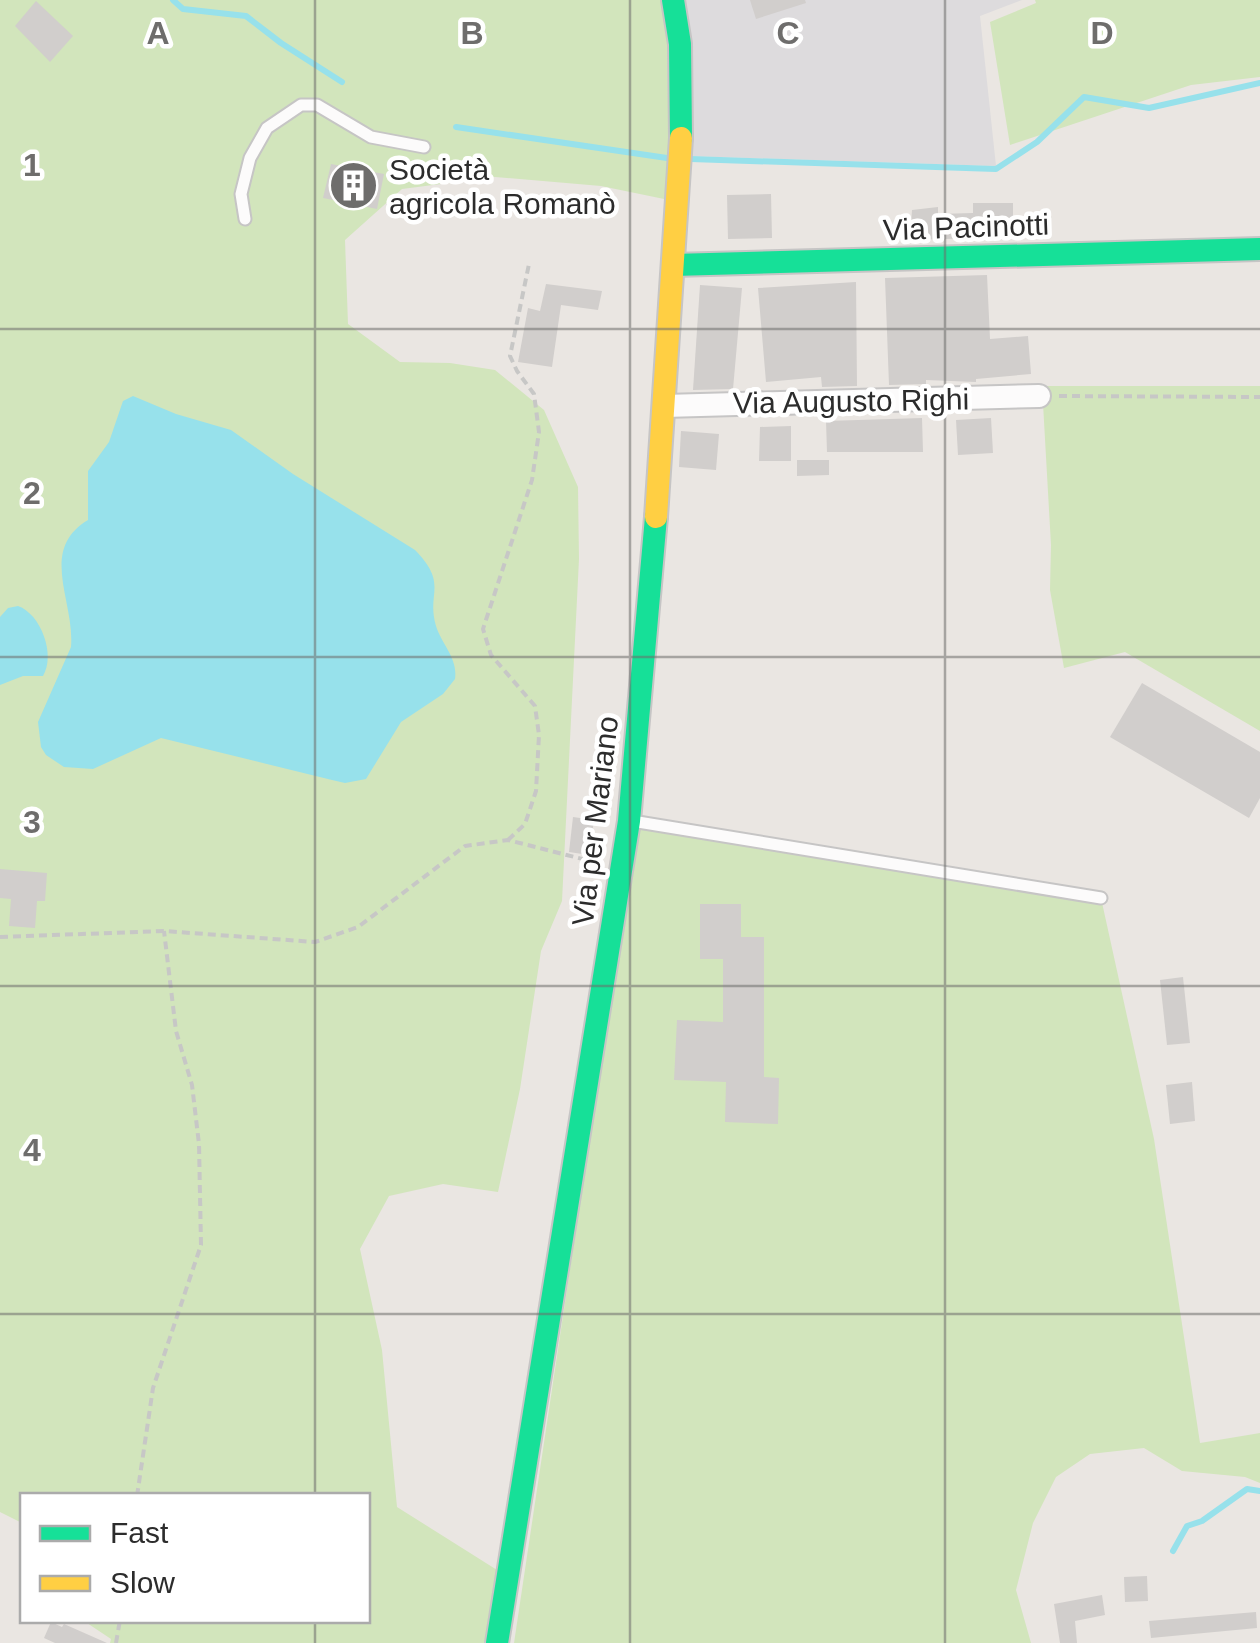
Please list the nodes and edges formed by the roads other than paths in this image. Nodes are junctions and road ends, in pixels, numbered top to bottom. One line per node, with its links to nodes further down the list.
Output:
1 (673, 0): 5 (street, Via per Mariano)
2 (424, 147): 3 (lane)
3 (245, 218)
4 (1260, 249): 5 (street, Via Pacinotti)
5 (673, 265): 7 (street, Via per Mariano)
6 (1039, 396): 7 (street, Via Augusto Righi)
7 (664, 406): 8 (street, Via per Mariano)
8 (630, 821): 9 (lane); 10 (street, Via per Mariano)
9 (1102, 898)
10 (498, 1643)

